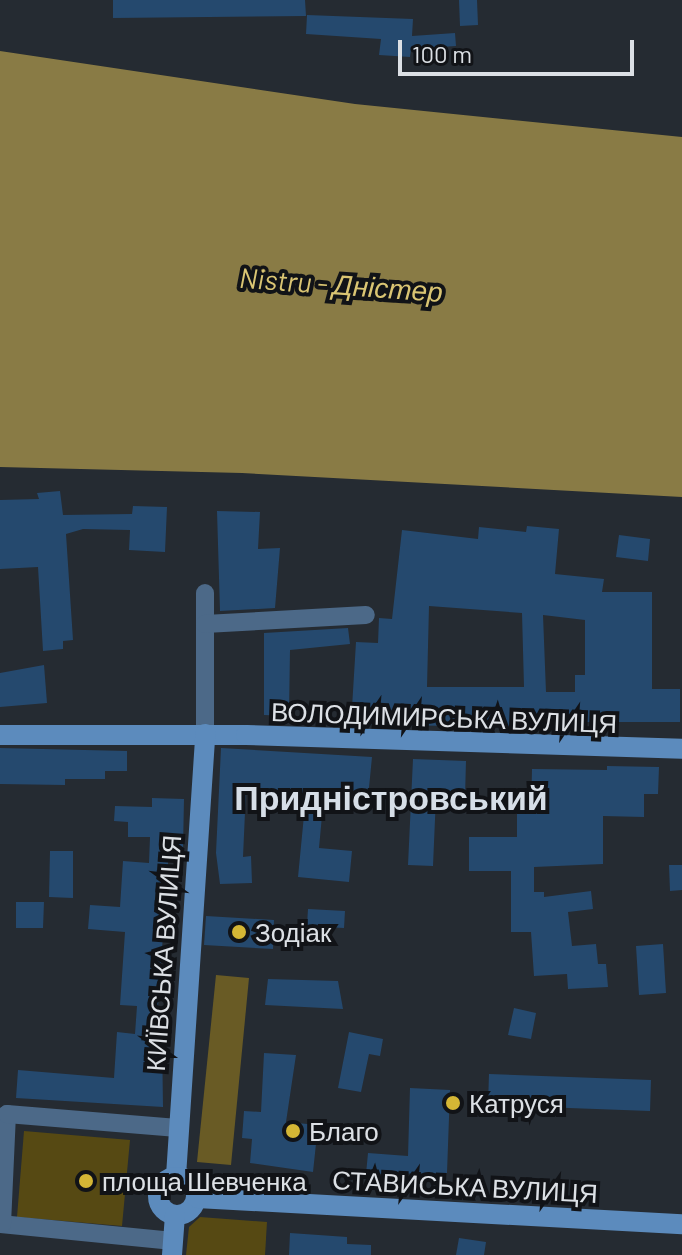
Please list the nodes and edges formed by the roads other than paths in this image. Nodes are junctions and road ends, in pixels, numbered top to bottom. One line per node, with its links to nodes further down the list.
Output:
1 (205, 593): 3 (street)
2 (366, 615): 3 (street)
3 (205, 624): 4 (street)
4 (205, 734): 5 (main road, ВОЛОДИМИРСЬКА ВУЛИЦЯ); 6 (main road, ВОЛОДИМИРСЬКА ВУЛИЦЯ); 7 (main road, КИЇВСЬКА ВУЛИЦЯ)
5 (0, 735)
6 (682, 749)
7 (177, 1128): 8 (main road, КИЇВСЬКА ВУЛИЦЯ); 11 (street)
8 (176, 1176): 9 (main road); 10 (main road)
9 (197, 1198): 10 (main road); 12 (main road, СТАВИСЬКА ВУЛИЦЯ)
10 (175, 1215): 13 (main road)
11 (1, 1224): 13 (street)
12 (682, 1224)
13 (173, 1248)

